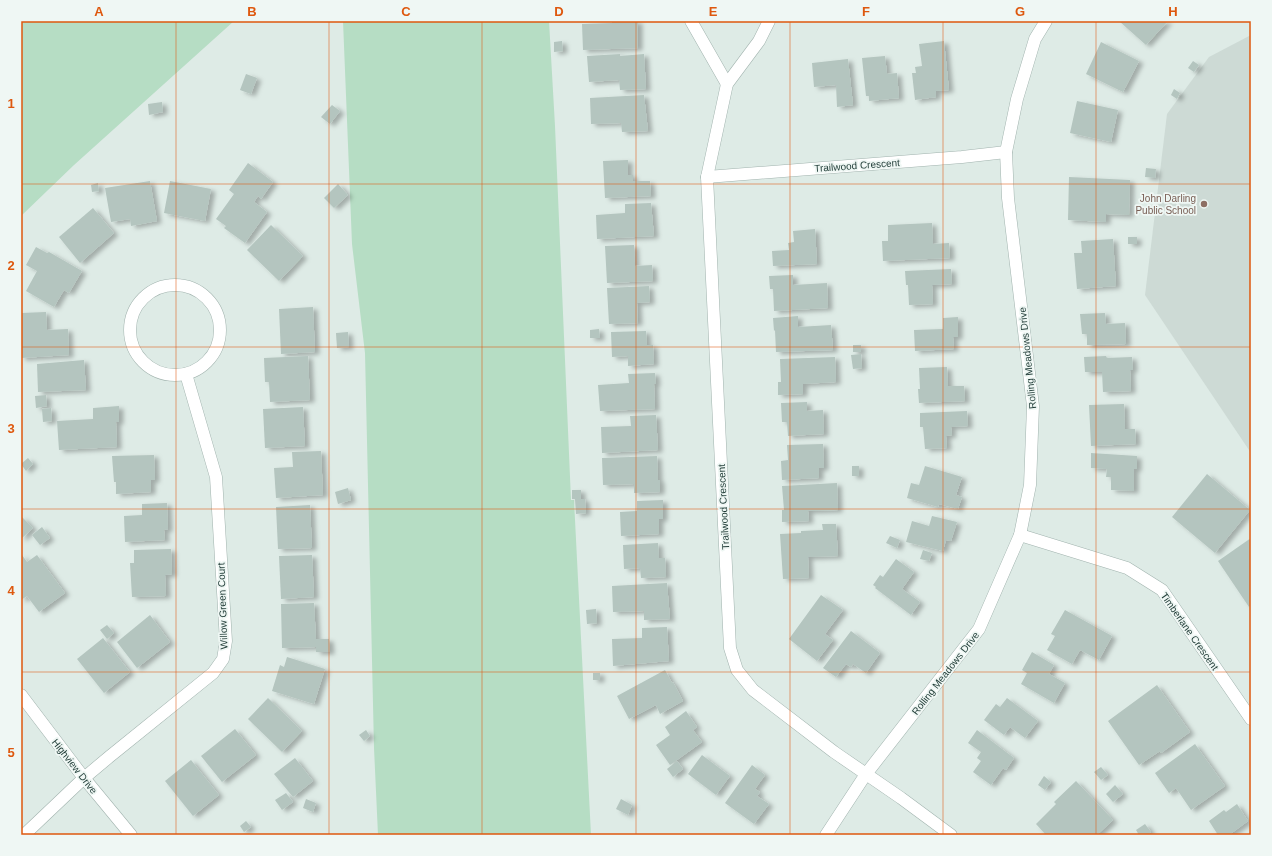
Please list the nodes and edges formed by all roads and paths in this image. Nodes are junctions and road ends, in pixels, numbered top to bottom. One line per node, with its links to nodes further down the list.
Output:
1 (691, 21): 4 (street)
2 (769, 21): 4 (street, Trailwood Crescent)
3 (1046, 21): 5 (street, Rolling Meadows Drive)
4 (727, 84): 6 (street, Trailwood Crescent)
5 (1006, 152): 6 (street, Trailwood Crescent); 8 (street, Rolling Meadows Drive)
6 (707, 177): 11 (street, Trailwood Crescent)
7 (186, 374): 7 (street); 12 (street, Willow Green Court)
8 (1020, 535): 10 (street, Timberlane Crescent); 11 (street, Rolling Meadows Drive)
9 (21, 695): 12 (street, Highview Drive)
10 (1251, 719)
11 (866, 774): 15 (street, Rolling Meadows Drive); 16 (street)
12 (84, 778): 13 (street, Willow Green Court); 14 (street, Highview Drive)
13 (24, 835)
14 (131, 835)
15 (826, 835)
16 (951, 835)

